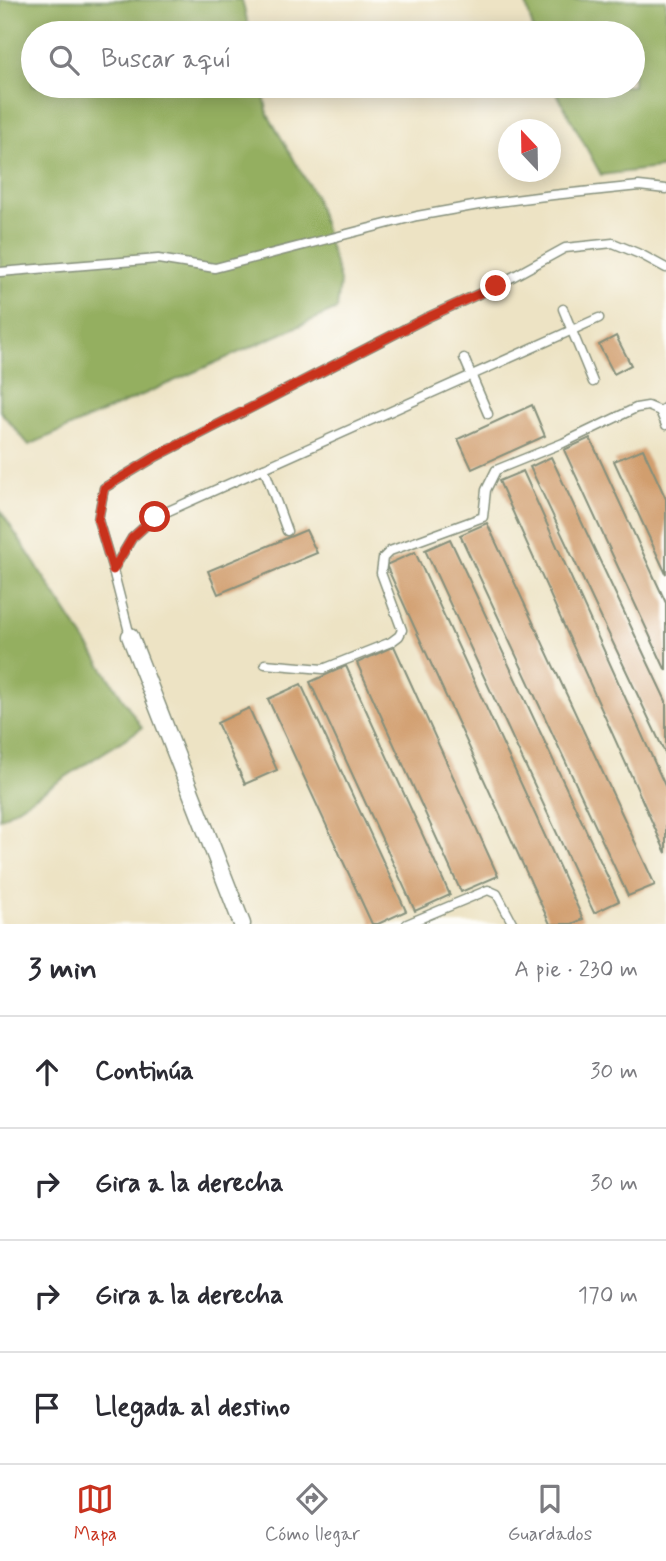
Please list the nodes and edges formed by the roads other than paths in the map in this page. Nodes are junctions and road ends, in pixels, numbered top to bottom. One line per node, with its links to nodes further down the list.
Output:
1 (666, 189): 3 (lane)
2 (666, 268): 14 (lane)
3 (0, 272)
4 (563, 309): 8 (lane)
5 (599, 318): 7 (lane)
6 (464, 358): 7 (lane)
7 (472, 375): 10 (lane); 12 (lane)
8 (593, 382)
9 (663, 409): 11 (lane); 16 (lane)
10 (488, 414)
11 (666, 425)
12 (264, 468): 13 (lane); 14 (lane)
13 (286, 531)
14 (113, 570): 15 (lane)
15 (130, 636): 17 (street)
16 (265, 664)
17 (242, 924)
18 (407, 924): 19 (lane)
19 (513, 924)

